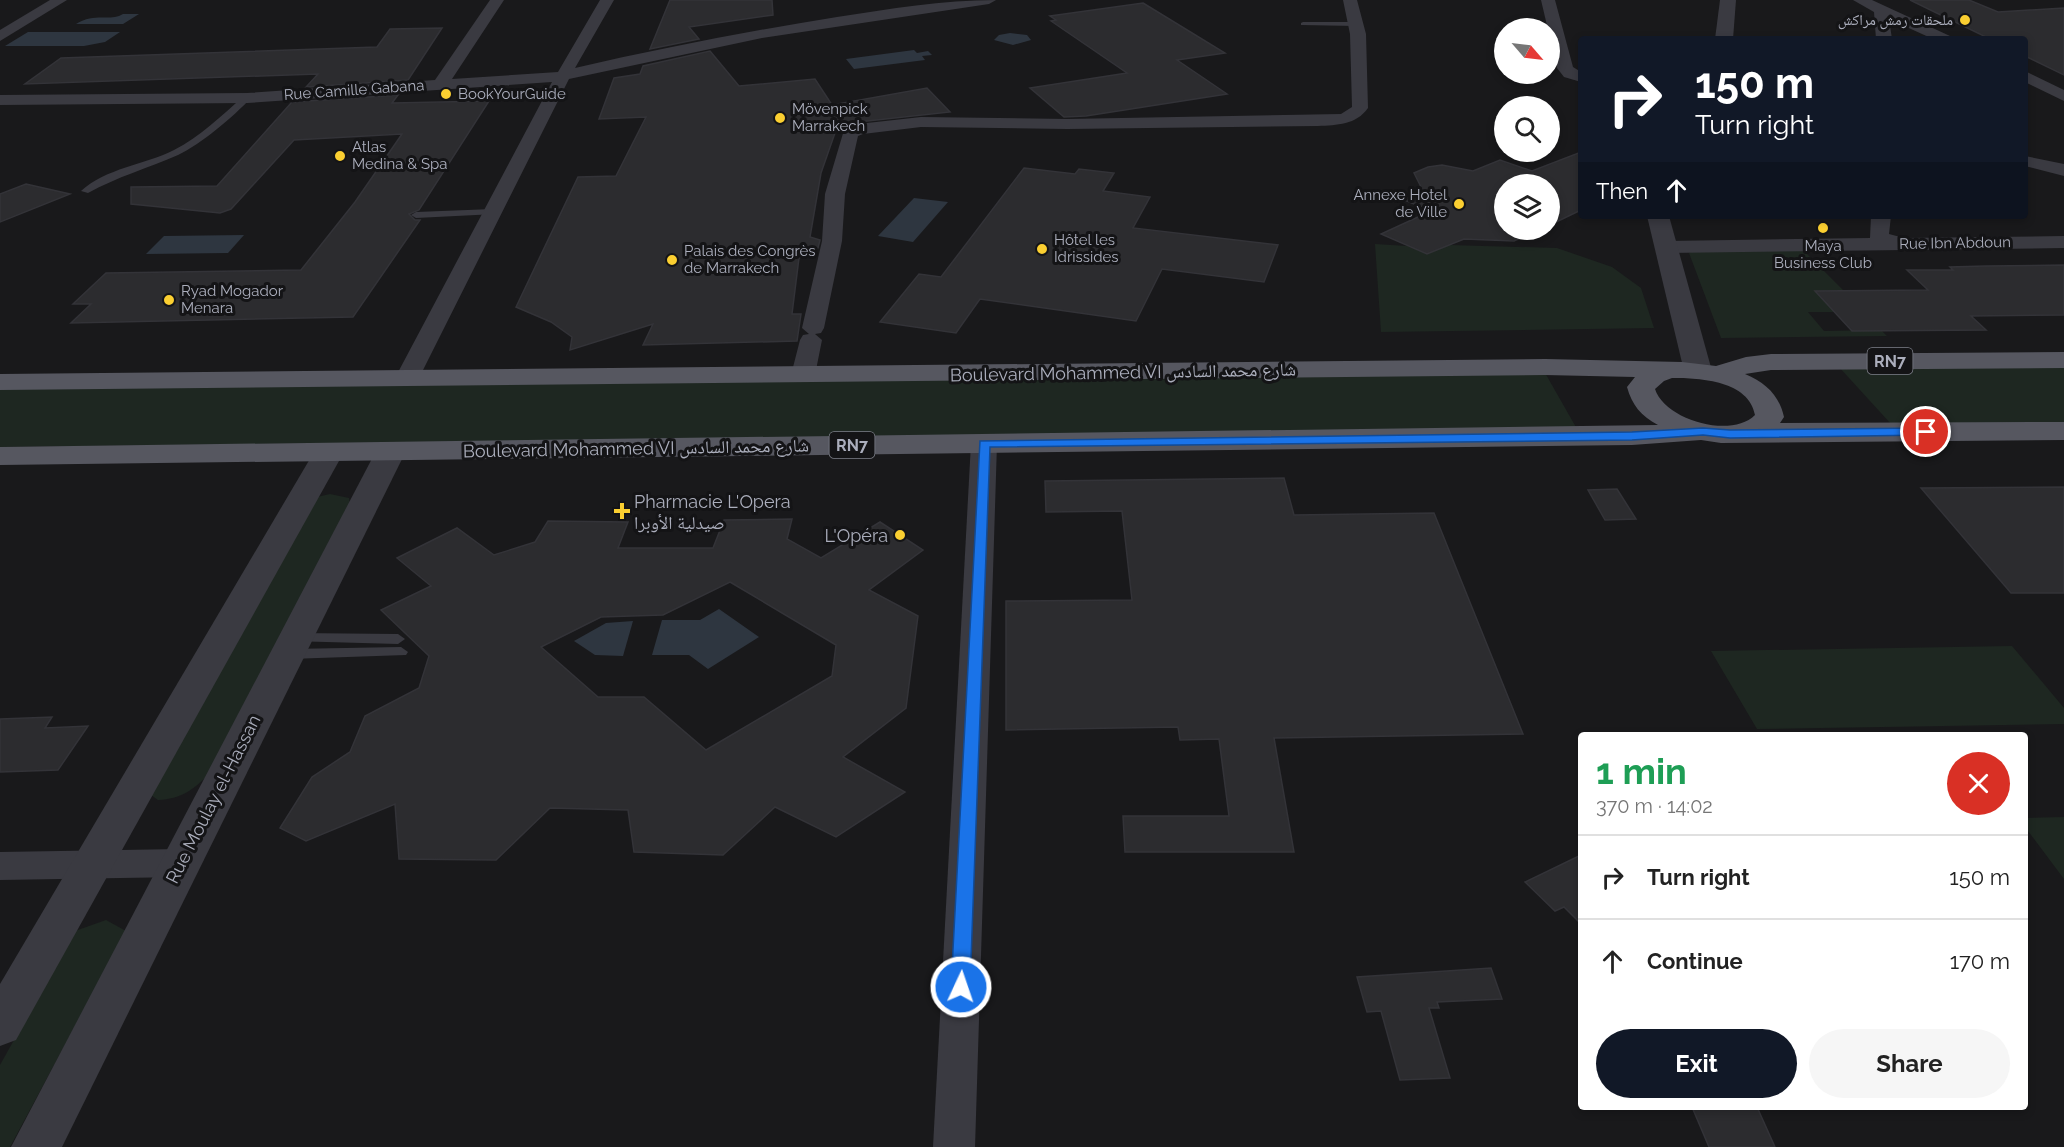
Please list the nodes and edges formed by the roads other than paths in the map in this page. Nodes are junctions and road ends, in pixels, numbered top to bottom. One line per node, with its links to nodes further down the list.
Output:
1 (60, 0): 12 (street)
2 (497, 0): 19 (street)
3 (607, 0): 16 (street)
4 (989, 0): 16 (street, Rue Camille Gabana)
5 (1350, 0): 11 (street)
6 (1548, 0): 17 (street)
7 (1728, 0): 13 (street)
8 (1860, 0): 9 (street)
9 (1881, 9): 14 (street); 15 (street)
10 (1303, 24): 11 (lane)
11 (1356, 24): 35 (street)
12 (0, 36)
13 (1724, 36)
14 (1884, 36)
15 (1939, 36)
16 (563, 76): 19 (street, Rue Camille Gabana); 26 (street)
17 (1578, 76)
18 (2028, 77): 20 (street)
19 (440, 85): 21 (street, Rue Camille Gabana)
20 (2059, 91)
21 (247, 98): 22 (street, Rue Camille Gabana); 25 (lane)
22 (0, 100)
23 (2028, 161): 24 (street)
24 (2064, 170)
25 (85, 191)
26 (493, 212): 27 (lane); 36 (street)
27 (416, 215)
28 (1659, 219): 32 (street)
29 (1881, 219): 31 (street)
30 (2064, 242): 31 (street, Rue Ibn Abdoun)
31 (1903, 244): 32 (street, Rue Ibn Abdoun)
32 (1667, 247): 34 (street)
33 (2064, 360): 34 (main road, Boulevard Mohammed VI شارع محمد السادس / RN7)
34 (1695, 372): 35 (main road, Boulevard Mohammed VI شارع محمد السادس / RN7); 39 (main road, RN7); 40 (main road, RN7)
35 (803, 375): 36 (main road, Boulevard Mohammed VI شارع محمد السادس / RN7)
36 (407, 378): 37 (main road, Boulevard Mohammed VI شارع محمد السادس / RN7)
37 (0, 382)
38 (2064, 431): 40 (main road, RN7)
39 (1703, 432): 40 (main road, RN7); 41 (main road, Boulevard Mohammed VI شارع محمد السادس / RN7)
40 (1745, 432)
41 (984, 443): 42 (main road, Boulevard Mohammed VI شارع محمد السادس / RN7); 52 (street)
42 (391, 451): 43 (main road, Boulevard Mohammed VI شارع محمد السادس / RN7); 45 (street, Rue Moulay el-Hassan)
43 (329, 452): 44 (main road, Boulevard Mohammed VI شارع محمد السادس / RN7); 49 (street)
44 (0, 456)
45 (291, 646): 46 (lane); 47 (street, Rue Moulay el-Hassan)
46 (399, 646)
47 (181, 863): 49 (street); 51 (street, Rue Moulay el-Hassan)
48 (0, 866): 49 (street)
49 (91, 866): 50 (street)
50 (0, 1026)
51 (36, 1147)
52 (954, 1147)

